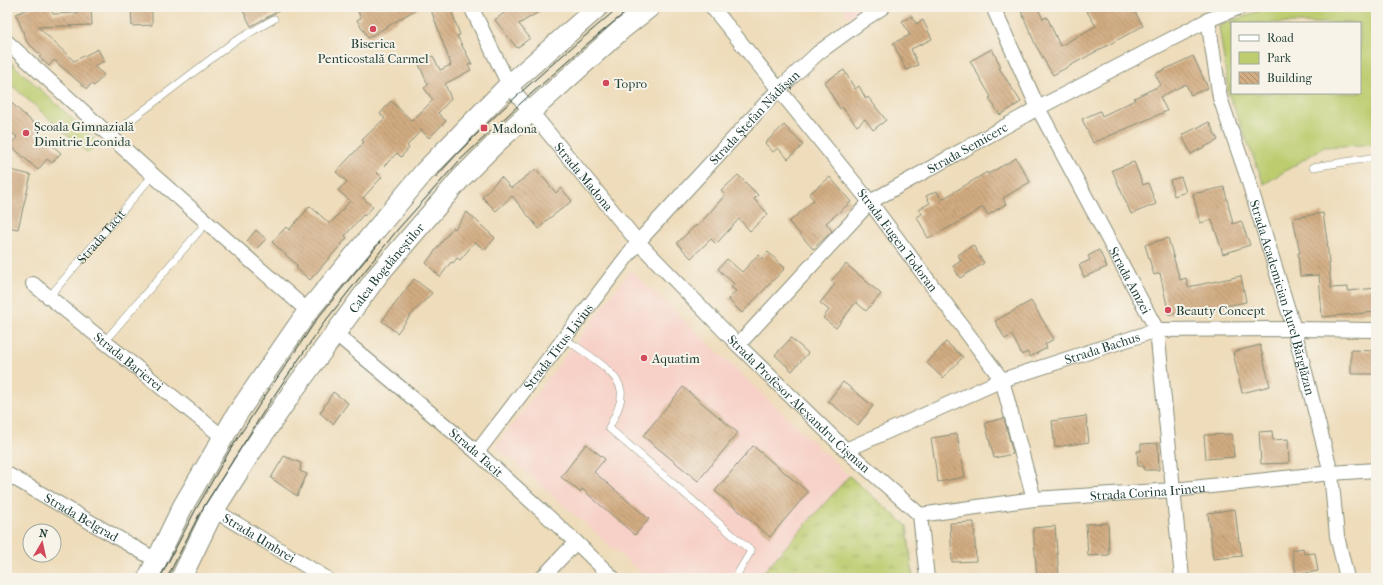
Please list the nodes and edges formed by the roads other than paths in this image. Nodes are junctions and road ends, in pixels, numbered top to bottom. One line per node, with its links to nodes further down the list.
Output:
1 (471, 7): 11 (street, Strada Madona)
2 (598, 7): 11 (main road)
3 (650, 7): 14 (main road, Calea Bogdăneștilor)
4 (712, 7): 12 (street, Strada Eugen Todoran)
5 (883, 7): 12 (street, Strada Ștefan Nădășan)
6 (993, 7): 13 (street, Strada Amzei)
7 (1240, 7): 9 (street, Strada Semicerc)
8 (274, 19): 15 (lane)
9 (1208, 20): 13 (street, Strada Semicerc); 25 (street, Strada Academician Aurel Bărglăzan)
10 (7, 42): 15 (street)
11 (508, 84): 14 (street, Strada Madona); 24 (main road)
12 (778, 90): 19 (street, Strada Eugen Todoran); 21 (street, Strada Ștefan Nădășan)
13 (1038, 108): 19 (street, Strada Semicerc); 26 (street, Strada Amzei)
14 (530, 112): 21 (street, Strada Madona); 28 (main road, Calea Bogdăneștilor)
15 (110, 136): 18 (street)
16 (1376, 158): 17 (lane)
17 (1313, 166)
18 (153, 175): 20 (street); 23 (lane, Strada Tacit)
19 (870, 202): 31 (street, Strada Semicerc); 32 (street, Strada Eugen Todoran)
20 (207, 222): 24 (street); 30 (lane)
21 (638, 242): 29 (street, Strada Titus Livius); 31 (street, Strada Profesor Alexandru Cișman)
22 (33, 284): 23 (street, Strada Barierei)
23 (49, 297): 30 (street, Strada Barierei)
24 (308, 311): 33 (main road)
25 (1294, 329): 26 (street, Strada Bachus); 27 (street, Strada Bachus); 37 (street, Strada Academician Aurel Bărglăzan)
26 (1157, 330): 32 (street, Strada Bachus); 39 (street, Strada Amzei)
27 (1376, 330)
28 (335, 333): 35 (street, Strada Tacit); 41 (main road, Calea Bogdăneștilor)
29 (564, 338): 35 (street, Strada Titus Livius); 50 (lane)
30 (104, 342): 33 (street, Strada Barierei)
31 (738, 345): 34 (street, Strada Profesor Alexandru Cișman)
32 (1002, 380): 34 (street, Strada Bachus); 40 (street, Strada Eugen Todoran)
33 (224, 438): 44 (main road)
34 (846, 450): 42 (street, Strada Profesor Alexandru Cișman)
35 (477, 452): 43 (street, Strada Tacit)
36 (1376, 470): 37 (street, Strada Corina Irineu)
37 (1330, 473): 39 (street, Strada Corina Irineu); 53 (street, Strada Academician Aurel Bărglăzan)
38 (7, 474): 44 (street, Strada Belgrad)
39 (1174, 490): 40 (street, Strada Corina Irineu); 52 (street, Strada Amzei)
40 (1034, 499): 42 (street, Strada Corina Irineu)
41 (214, 510): 46 (main road, Calea Bogdăneștilor); 47 (street, Strada Umbrei)
42 (920, 515): 51 (street)
43 (576, 542): 48 (street); 49 (street, Strada Tacit)
44 (156, 560): 45 (main road)
45 (148, 578)
46 (182, 578)
47 (326, 578)
48 (542, 578)
49 (613, 578)
50 (735, 578)
51 (927, 578)
52 (1182, 578)
53 (1347, 578)

